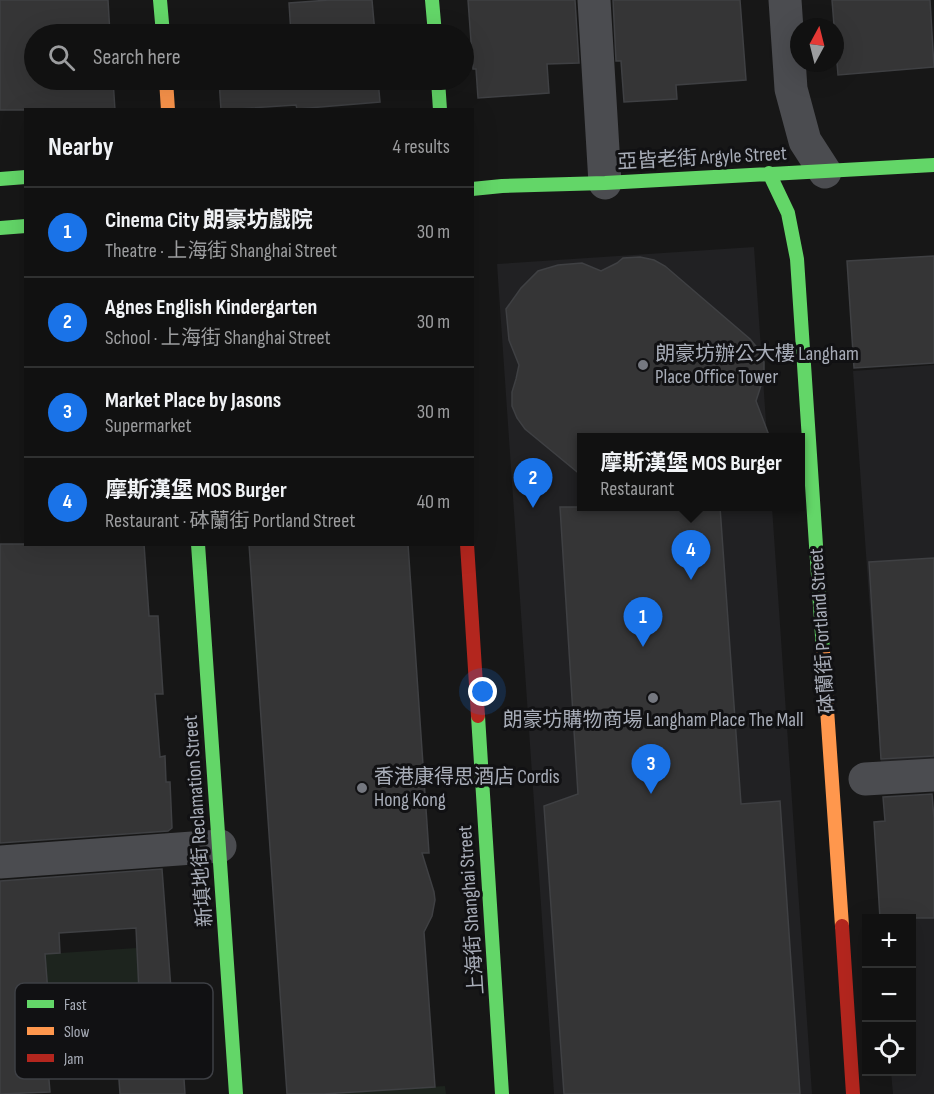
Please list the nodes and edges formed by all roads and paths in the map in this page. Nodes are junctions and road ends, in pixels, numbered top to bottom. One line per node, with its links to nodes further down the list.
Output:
1 (160, 0): 5 (main road)
2 (432, 0): 6 (main road)
3 (594, 0): 16 (street)
4 (785, 0): 12 (street)
5 (162, 24)
6 (434, 24)
7 (167, 90): 9 (main road)
8 (439, 90): 10 (main road)
9 (168, 108)
10 (440, 108)
11 (934, 165): 12 (main road, 亞皆老街 Argyle Street)
12 (825, 172): 13 (main road, 亞皆老街 Argyle Street)
13 (770, 173): 16 (main road, 亞皆老街 Argyle Street); 28 (main road, 砵蘭街 Portland Street)
14 (24, 177): 15 (main road)
15 (0, 179)
16 (605, 183): 17 (main road, 亞皆老街 Argyle Street)
17 (474, 189)
18 (24, 226): 19 (main road)
19 (0, 228)
20 (198, 546): 24 (main road, 新填地街 Reclamation Street)
21 (467, 546): 27 (main road, 上海街 Shanghai Street)
22 (934, 775): 23 (street)
23 (864, 779)
24 (220, 846): 25 (street); 26 (main road, 新填地街 Reclamation Street)
25 (0, 862)
26 (236, 1094)
27 (502, 1094)
28 (853, 1094)

